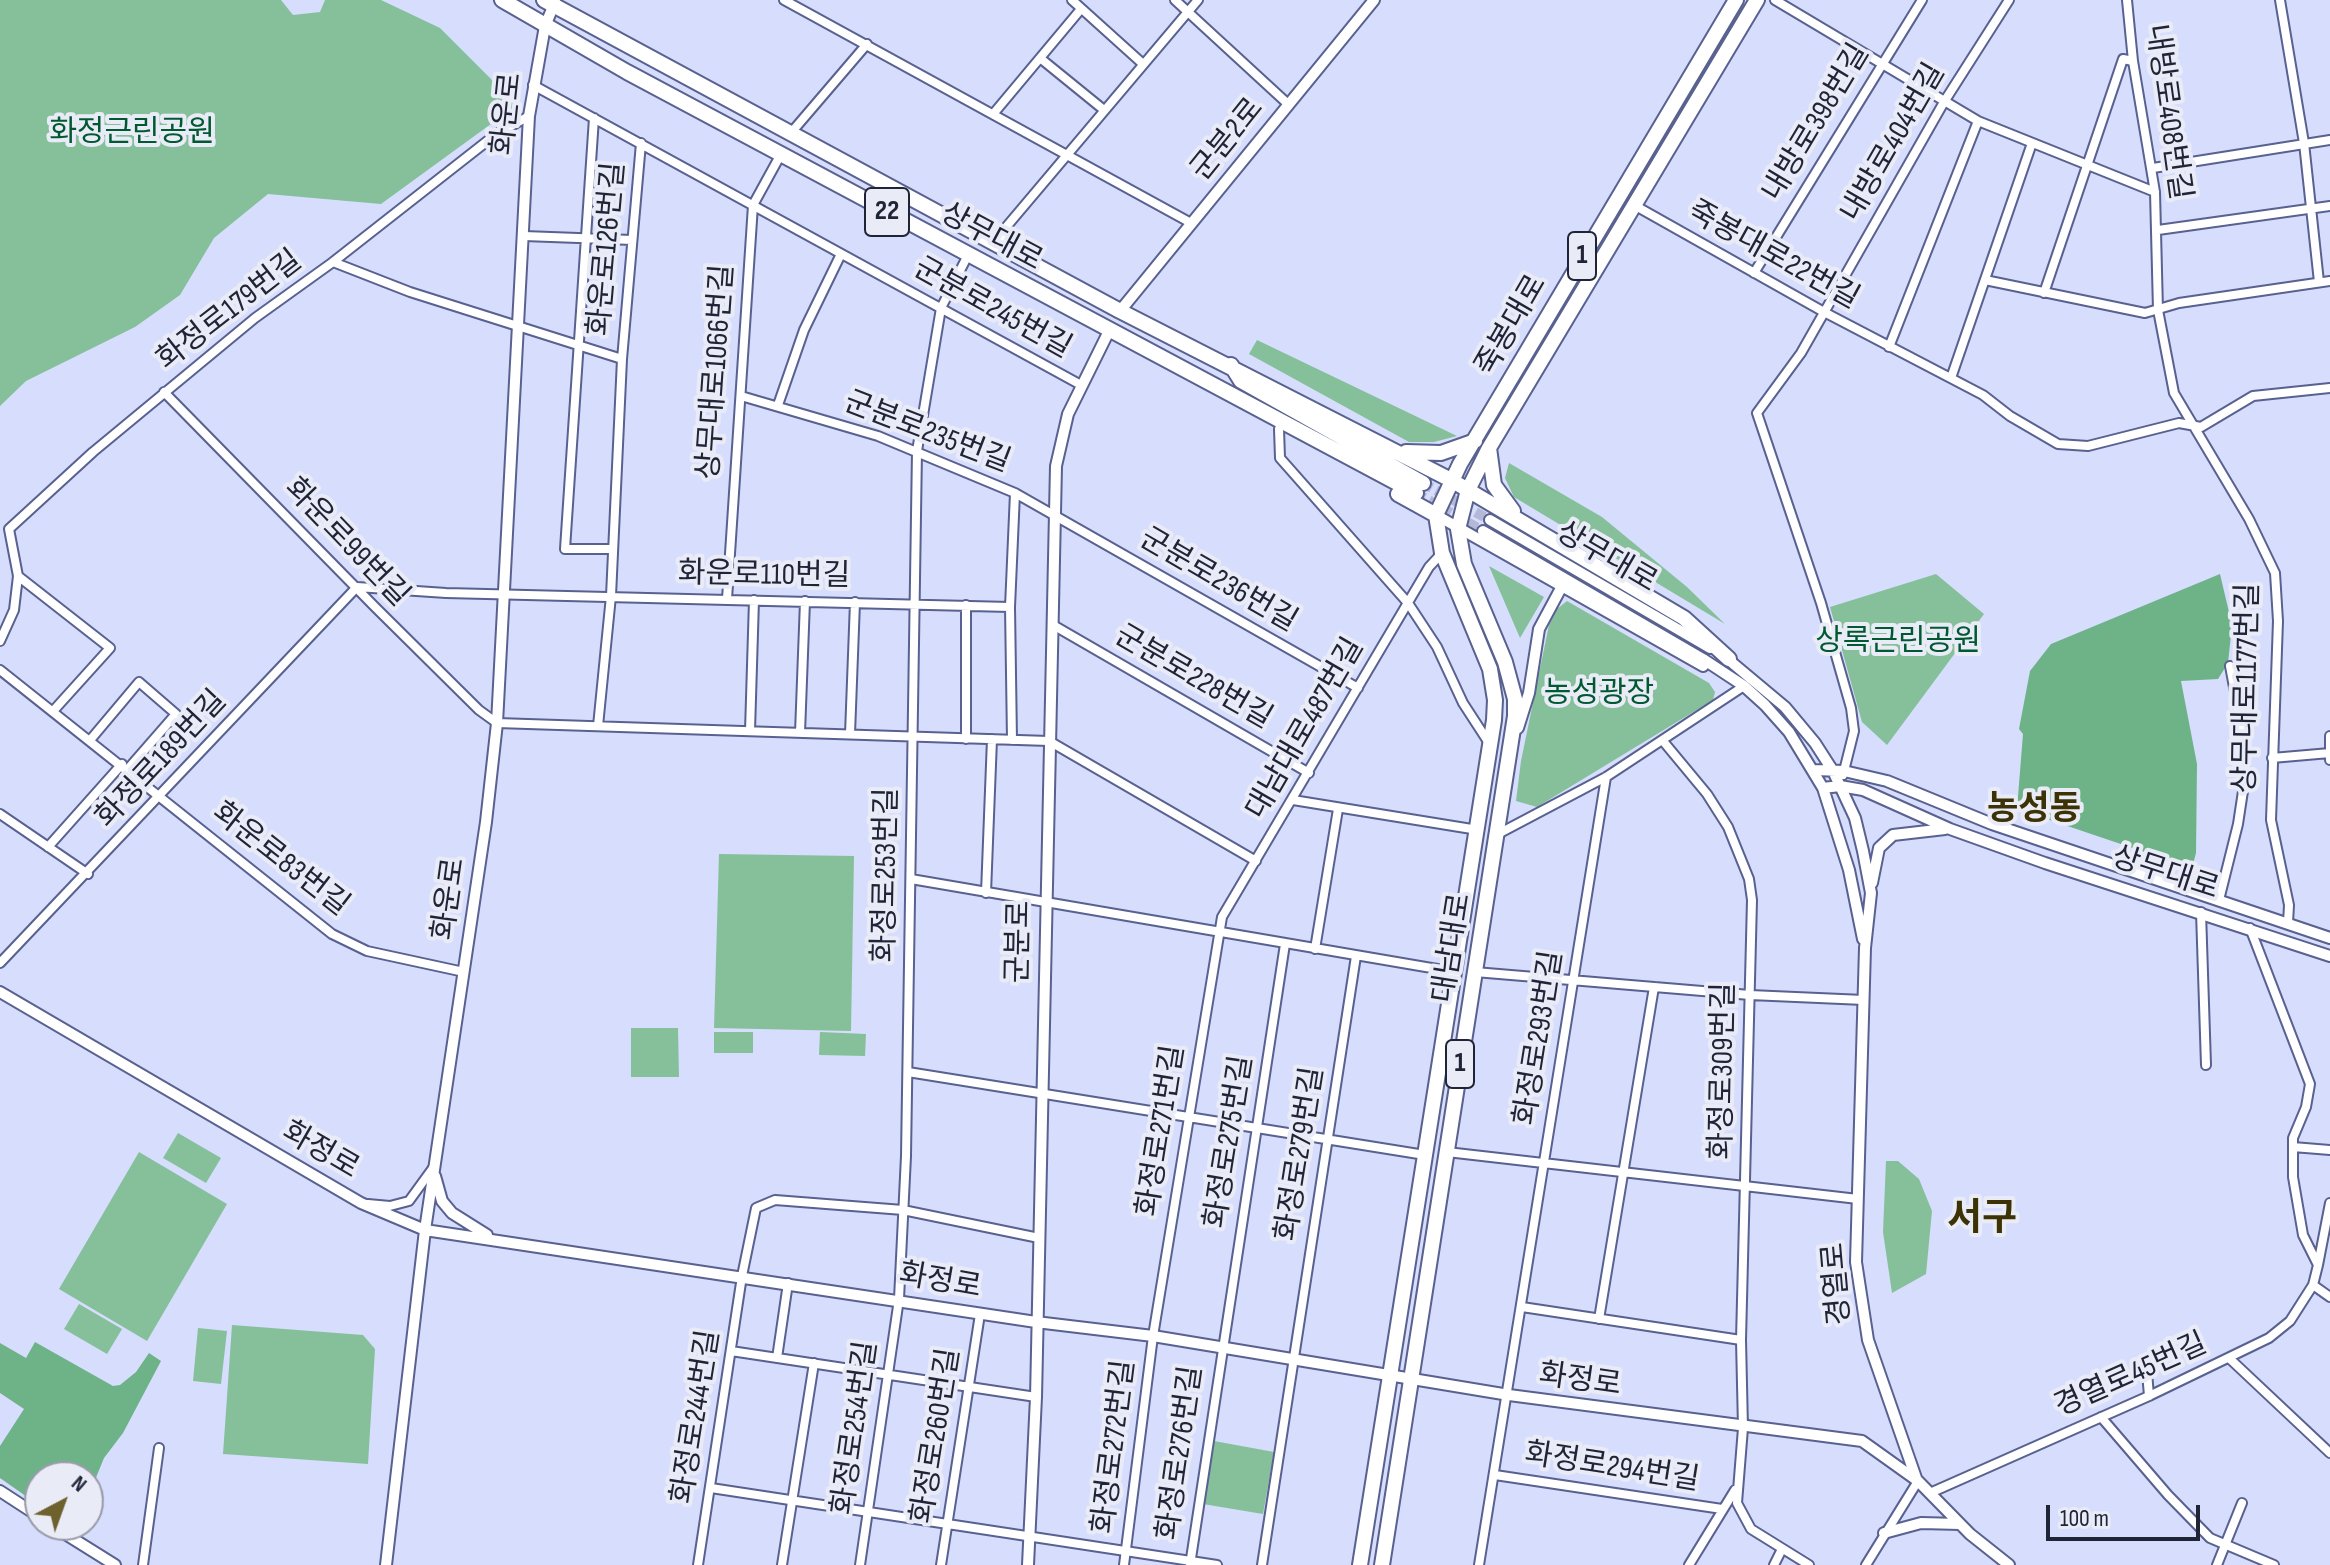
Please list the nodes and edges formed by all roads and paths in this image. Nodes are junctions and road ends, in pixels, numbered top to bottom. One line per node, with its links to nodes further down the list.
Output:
1 (502, 0): 17 (main road, 상무대로 / 22)
2 (784, 0): 19 (street)
3 (1072, 0): 15 (street)
4 (1175, 0): 16 (street)
5 (1198, 0): 16 (street)
6 (1374, 0): 26 (street, 군분2로)
7 (1757, 0): 18 (main road, 죽봉대로 / 1)
8 (1775, 0): 23 (street)
9 (1922, 0): 23 (street, 내방로398번길)
10 (2009, 0): 25 (street, 내방로404번길)
11 (2127, 0): 21 (street, 내방로408번길)
12 (2280, 0): 36 (street)
13 (1738, 1): 18 (main road); 79 (main road, 죽봉대로 / 1)
14 (551, 2): 17 (street, 화운로); 32 (main road, 상무대로 / 22)
15 (1081, 9): 20 (street); 22 (street)
16 (1188, 12): 22 (street); 26 (street)
17 (545, 26): 24 (street, 화운로); 37 (main road, 상무대로 / 22)
18 (1738, 31): 43 (main road, 죽봉대로 / 1)
19 (867, 44): 28 (street); 32 (street)
20 (1040, 58): 27 (street); 28 (street)
21 (2133, 61): 39 (street); 40 (street, 내방로408번길)
22 (1143, 64): 27 (street)
23 (1880, 64): 25 (street); 55 (street, 내방로398번길)
24 (533, 85): 29 (street, 화운로); 30 (street, 군분로245번길)
25 (1944, 102): 31 (street); 63 (street, 내방로404번길)
26 (1288, 104): 46 (street, 군분2로)
27 (1104, 110): 38 (street)
28 (994, 113): 38 (street)
29 (529, 116): 48 (street, 화운로); 54 (street, 화정로179번길)
30 (594, 118): 34 (street, 군분로245번길); 49 (street, 화운로126번길)
31 (1978, 121): 35 (street); 67 (street, 죽봉대로22번길)
32 (789, 135): 51 (main road, 상무대로 / 22)
33 (2330, 140): 36 (street)
34 (641, 143): 42 (street, 군분로245번길); 50 (street, 화운로126번길)
35 (2032, 143): 39 (street); 56 (street)
36 (2304, 143): 40 (street); 45 (street)
37 (781, 154): 42 (street, 상무대로1066번길); 53 (main road, 상무대로 / 22)
38 (1067, 154): 46 (street); 51 (street)
39 (2085, 164): 41 (street); 59 (street)
40 (2153, 168): 41 (street, 내방로408번길)
41 (2155, 192): 47 (street, 내방로408번길)
42 (753, 205): 52 (street, 군분로245번길); 75 (street, 상무대로1066번길)
43 (1634, 205): 55 (street, 죽봉대로22번길); 80 (main road, 죽봉대로 / 1)
44 (2330, 206): 45 (street, 내방로408번길)
45 (2311, 209): 47 (street, 내방로408번길); 58 (street)
46 (1191, 223): 62 (street, 군분2로)
47 (2158, 230): 61 (street, 내방로408번길)
48 (524, 236): 49 (street); 64 (street, 화운로)
49 (584, 238): 50 (street); 66 (street, 화운로126번길)
50 (632, 240): 68 (street, 화운로126번길)
51 (998, 245): 62 (main road, 상무대로 / 22)
52 (841, 254): 60 (street, 군분로245번길); 76 (street)
53 (968, 255): 60 (street, 화정로253번길); 65 (main road, 상무대로 / 22)
54 (333, 262): 64 (street, 화운로126번길); 73 (street, 화정로179번길)
55 (1754, 273): 63 (street, 죽봉대로22번길)
56 (1985, 280): 59 (street); 70 (street)
57 (2330, 281): 58 (street)
58 (2319, 282): 61 (street)
59 (2044, 293): 61 (street)
60 (941, 308): 71 (street, 군분로245번길); 81 (street, 화정로253번길)
61 (2158, 310): 77 (street, 내방로408번길)
62 (1120, 311): 69 (main road, 상무대로 / 22)
63 (1824, 312): 67 (street, 죽봉대로22번길); 137 (street, 내방로404번길)
64 (521, 324): 66 (street, 화운로126번길); 99 (street, 화운로)
65 (1109, 331): 71 (street, 군분로); 74 (main road, 상무대로 / 22)
66 (576, 345): 68 (street, 화운로126번길); 94 (street, 화운로126번길)
67 (1889, 347): 70 (street, 죽봉대로22번길)
68 (622, 359): 94 (street)
69 (1231, 365): 74 (main road, 상무대로); 82 (main road, 22)
70 (1951, 378): 77 (street, 죽봉대로22번길)
71 (1081, 385): 86 (street, 군분로)
72 (2330, 388): 77 (street, 죽봉대로22번길)
73 (164, 392): 90 (street, 화정로179번길); 97 (street, 화운로99번길)
74 (1232, 393): 78 (main road, 22)
75 (741, 396): 76 (street, 군분로235번길); 101 (street, 상무대로1066번길)
76 (778, 405): 81 (street, 군분로235번길)
77 (2191, 424): 133 (street, 상무대로1177번길)
78 (1279, 429): 87 (main road, 22); 105 (street)
79 (1475, 440): 82 (main road); 83 (main road, 죽봉대로 / 1)
80 (1489, 448): 84 (main road, 죽봉대로 / 1); 89 (main road)
81 (917, 451): 85 (street, 군분로235번길); 106 (street, 화정로253번길)
82 (1399, 452): 83 (main road, 22)
83 (1451, 480): 84 (main road, 22); 87 (main road, 죽봉대로 / 1)
84 (1468, 490): 89 (main road); 91 (main road, 대남대로 / 1)
85 (1015, 493): 86 (street, 군분로235번길); 108 (street)
86 (1055, 515): 109 (street, 군분로); 115 (street, 군분로236번길)
87 (1436, 515): 91 (street, 상무대로); 95 (main road, 대남대로 / 1)
88 (1490, 520): 111 (street, 상무대로)
89 (1528, 525): 111 (main road)
90 (9, 529): 93 (street, 화정로179번길); 96 (street)
91 (1458, 529): 98 (street, 상무대로); 131 (main road, 대남대로 / 1)
92 (1483, 531): 114 (street, 상무대로)
93 (0, 534)
94 (613, 549): 100 (street)
95 (1442, 553): 105 (street, 대남대로487번길); 130 (main road, 대남대로 / 1)
96 (18, 576): 110 (street); 116 (street)
97 (357, 587): 99 (street, 화운로110번길); 117 (street, 화운로99번길); 142 (street, 화정로189번길)
98 (1561, 588): 114 (street, 상무대로); 131 (street, 상무대로)
99 (506, 593): 100 (street, 화운로110번길); 117 (street, 화운로)
100 (611, 596): 101 (street, 화운로110번길); 118 (street)
101 (727, 599): 102 (street, 화운로110번길)
102 (754, 600): 103 (street, 화운로110번길); 119 (street)
103 (805, 601): 104 (street, 화운로110번길); 120 (street)
104 (855, 602): 106 (street, 화운로110번길); 121 (street)
105 (1408, 603): 115 (street, 대남대로487번길); 130 (street)
106 (916, 604): 107 (street, 화운로110번길); 123 (street, 화정로253번길)
107 (966, 605): 108 (street, 화운로110번길); 125 (street)
108 (1010, 607): 127 (street)
109 (1053, 625): 128 (street, 군분로); 138 (street, 군분로228번길)
110 (0, 641)
111 (1729, 659): 137 (street, 상무대로)
112 (2230, 666): 155 (street)
113 (0, 670): 116 (street, 화운로83번길)
114 (1744, 686): 129 (street); 136 (street, 상무대로)
115 (1358, 688): 138 (street, 대남대로487번길)
116 (54, 710): 124 (street, 화운로83번길)
117 (497, 723): 118 (street); 168 (street, 화운로)
118 (598, 726): 119 (street)
119 (750, 731): 120 (street)
120 (800, 733): 121 (street)
121 (850, 734): 123 (street)
122 (2330, 736): 132 (street)
123 (914, 737): 125 (street); 152 (street, 화정로253번길)
124 (91, 739): 135 (street, 화운로83번길); 135 (street)
125 (966, 739): 126 (street)
126 (992, 739): 127 (street); 153 (street)
127 (1012, 740): 128 (street)
128 (1049, 741): 150 (street); 156 (street, 군분로)
129 (1663, 741): 139 (street); 174 (street, 화정로309번길)
130 (1492, 747): 147 (main road, 대남대로 / 1)
131 (1510, 749): 148 (main road, 대남대로 / 1)
132 (2330, 753): 133 (street); 134 (street)
133 (2272, 758): 158 (street, 상무대로1177번길)
134 (2330, 760)
135 (125, 767): 142 (street, 화운로83번길); 149 (street)
136 (1814, 770): 137 (street, 상무대로); 141 (street, 상무대로)
137 (1839, 771): 140 (street, 경열로); 155 (street, 상무대로)
138 (1309, 773): 143 (street, 대남대로487번길)
139 (1606, 777): 148 (street); 171 (street, 화정로293번길)
140 (1840, 786): 141 (street, 상무대로); 146 (street, 상무대로); 154 (street, 경열로)
141 (1823, 788): 163 (street, 경열로)
142 (160, 796): 151 (street, 화정로189번길); 168 (street, 화운로83번길)
143 (1293, 800): 144 (street); 150 (street, 대남대로487번길)
144 (1338, 809): 147 (street); 164 (street)
145 (0, 814): 149 (street)
146 (1950, 829): 154 (street); 157 (street, 상무대로)
147 (1478, 830): 169 (main road, 대남대로 / 1)
148 (1498, 834): 170 (main road, 대남대로 / 1)
149 (48, 847): 151 (street)
150 (1256, 861): 160 (street, 대남대로487번길)
151 (88, 874): 167 (street, 화정로189번길)
152 (911, 879): 153 (street); 177 (street, 화정로253번길)
153 (986, 893): 156 (street)
154 (1871, 893): 163 (street, 경열로)
155 (2219, 900): 158 (street, 상무대로)
156 (1045, 902): 160 (street); 178 (street, 군분로)
157 (2201, 912): 159 (street, 상무대로); 176 (street)
158 (2288, 923): 161 (street, 상무대로)
159 (2250, 928): 166 (street, 상무대로); 182 (street)
160 (1218, 933): 162 (street); 179 (street, 화정로271번길)
161 (2330, 938)
162 (1285, 944): 164 (street); 180 (street, 화정로275번길)
163 (1865, 948): 175 (street, 경열로)
164 (1315, 949): 165 (street)
165 (1356, 956): 169 (street); 181 (street, 화정로279번길)
166 (2330, 956)
167 (0, 963)
168 (464, 972): 187 (street, 화운로)
169 (1456, 972): 185 (main road, 대남대로 / 1)
170 (1475, 972): 171 (street); 184 (main road, 대남대로 / 1)
171 (1573, 980): 172 (street); 186 (street, 화정로293번길)
172 (1654, 987): 174 (street); 188 (street)
173 (0, 992): 191 (street, 화정로)
174 (1750, 995): 175 (street); 189 (street, 화정로309번길)
175 (1864, 1000): 190 (street, 경열로)
176 (2206, 1065)
177 (908, 1072): 178 (street); 193 (street, 화정로253번길)
178 (1041, 1092): 179 (street); 195 (street, 군분로)
179 (1190, 1118): 180 (street); 207 (street, 화정로271번길)
180 (1257, 1128): 181 (street); 209 (street, 화정로275번길)
181 (1328, 1140): 185 (street); 213 (street, 화정로279번길)
182 (2293, 1147): 183 (street); 197 (street)
183 (2330, 1150)
184 (1447, 1152): 186 (street); 218 (main road, 대남대로 / 1)
185 (1426, 1156): 217 (main road, 대남대로 / 1)
186 (1544, 1162): 188 (street); 203 (street, 화정로293번길)
187 (433, 1167): 191 (street); 194 (street, 화운로); 196 (street)
188 (1623, 1172): 189 (street); 205 (street)
189 (1746, 1186): 190 (street); 208 (street, 화정로309번길)
190 (1858, 1199): 228 (street, 경열로)
191 (361, 1203): 194 (street, 화정로)
192 (2330, 1203): 197 (street, 경열로45번길)
193 (903, 1210): 195 (street); 198 (street, 화정로244번길); 202 (street, 화정로253번길)
194 (425, 1230): 196 (street, 화정로); 249 (street, 화운로)
195 (1039, 1238): 206 (street, 군분로)
196 (500, 1241): 198 (street, 화정로)
197 (2318, 1265): 200 (street, 경열로45번길)
198 (742, 1276): 199 (street, 화정로); 210 (street, 화정로244번길)
199 (788, 1283): 202 (street, 화정로); 211 (street)
200 (2313, 1285): 201 (street); 212 (street, 경열로45번길)
201 (2330, 1297)
202 (899, 1299): 204 (street, 화정로); 216 (street, 화정로254번길)
203 (1522, 1307): 205 (street); 220 (street, 화정로293번길)
204 (980, 1314): 206 (street, 화정로); 219 (street, 화정로260번길)
205 (1599, 1319): 208 (street)
206 (1036, 1322): 207 (street, 화정로); 222 (street, 군분로)
207 (1153, 1336): 209 (street, 화정로); 245 (street, 화정로272번길)
208 (1741, 1340): 224 (street, 화정로309번길)
209 (1221, 1347): 213 (street, 화정로); 246 (street, 화정로276번길)
210 (731, 1351): 211 (street); 229 (street, 화정로244번길)
211 (777, 1358): 215 (street)
212 (2229, 1358): 221 (street, 경열로45번길); 226 (street)
213 (1293, 1360): 217 (street, 화정로); 257 (street, 화정로279번길)
214 (2146, 1360): 221 (street)
215 (814, 1363): 216 (street); 233 (street)
216 (889, 1375): 219 (street); 237 (street, 화정로254번길)
217 (1390, 1376): 218 (street, 화정로); 258 (main road, 대남대로 / 1)
218 (1410, 1379): 220 (street, 화정로); 259 (main road, 대남대로 / 1)
219 (969, 1387): 222 (street); 238 (street, 화정로260번길)
220 (1509, 1395): 224 (street, 화정로); 227 (street, 화정로294번길)
221 (2149, 1396): 223 (street, 경열로45번길)
222 (1036, 1397): 241 (street, 군분로)
223 (2101, 1417): 232 (street, 경열로45번길); 243 (street)
224 (1743, 1428): 228 (street, 화정로); 230 (street, 화정로309번길)
225 (159, 1448): 248 (street)
226 (2328, 1450)
227 (1495, 1475): 236 (street, 화정로294번길); 260 (street, 화정로294번길)
228 (1918, 1481): 232 (street, 경열로); 240 (street)
229 (711, 1488): 233 (street); 250 (street, 화정로244번길)
230 (1736, 1489): 236 (street); 244 (street)
231 (0, 1491): 235 (street)
232 (1930, 1493): 239 (street, 경열로)
233 (792, 1499): 237 (street); 251 (street)
234 (2242, 1503): 243 (street)
235 (24, 1507)
236 (1722, 1509): 261 (street)
237 (868, 1511): 238 (street); 252 (street, 화정로254번길)
238 (948, 1523): 241 (street); 253 (street, 화정로260번길)
239 (1960, 1524): 240 (street); 265 (street, 경열로)
240 (1884, 1533): 264 (street)
241 (1032, 1537): 245 (street); 254 (street, 군분로)
242 (77, 1541): 247 (street)
243 (2224, 1545): 266 (street); 267 (street)
244 (1782, 1549): 262 (street); 263 (street)
245 (1126, 1551): 246 (street); 255 (street, 화정로272번길)
246 (1190, 1563): 256 (street)
247 (115, 1565)
248 (143, 1565)
249 (386, 1565)
250 (698, 1565)
251 (782, 1565)
252 (860, 1565)
253 (941, 1565)
254 (1028, 1565)
255 (1124, 1565)
256 (1217, 1565)
257 (1262, 1565)
258 (1360, 1565)
259 (1382, 1565)
260 (1479, 1565)
261 (1689, 1565)
262 (1774, 1565)
263 (1809, 1565)
264 (1866, 1565)
265 (2009, 1565)
266 (2217, 1565)
267 (2274, 1565)

